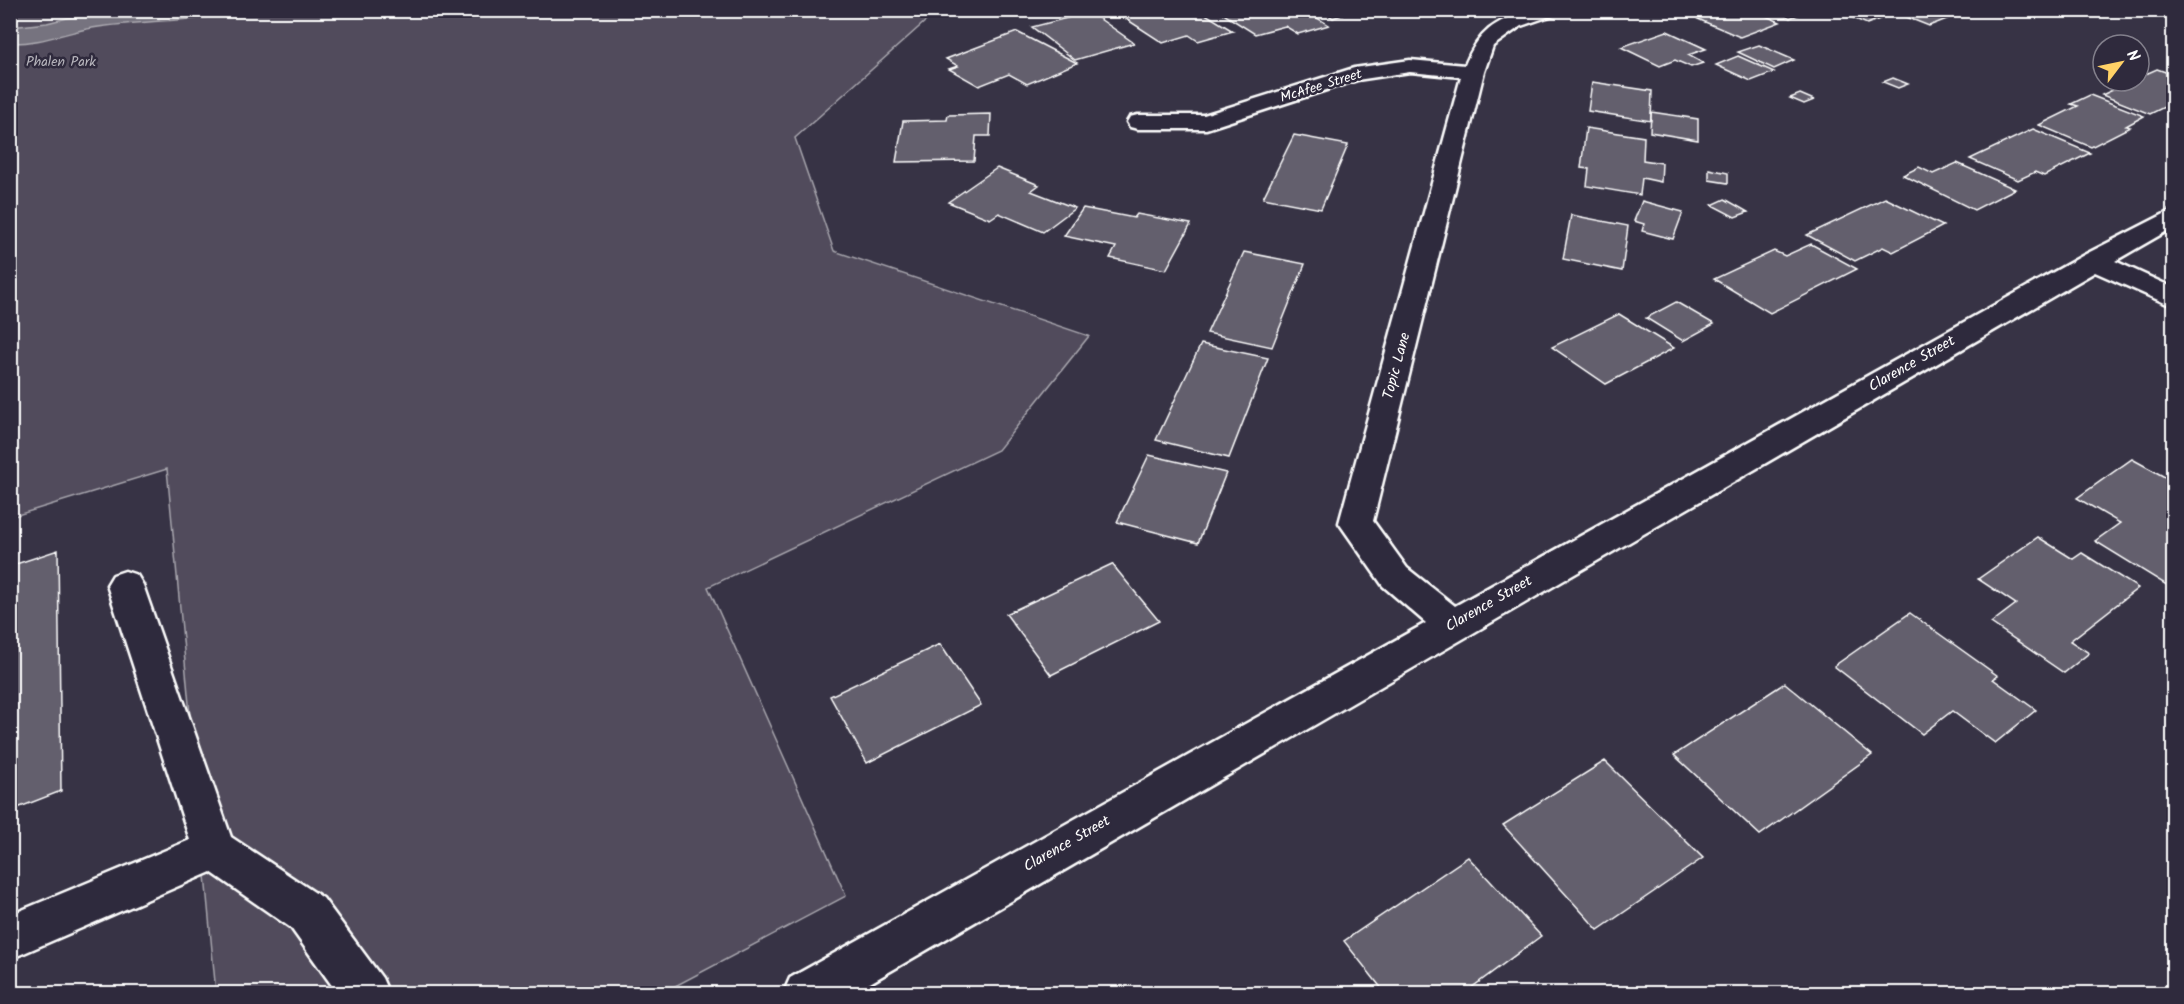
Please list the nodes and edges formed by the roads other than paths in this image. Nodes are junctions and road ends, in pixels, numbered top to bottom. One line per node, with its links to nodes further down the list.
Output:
1 (1549, 10): 2 (street)
2 (1473, 72): 3 (street, McAfee Street); 8 (street, Topic Lane)
3 (1138, 122)
4 (2174, 216): 5 (street, Clarence Street)
5 (2093, 261): 6 (street); 8 (street, Clarence Street)
6 (2174, 299)
7 (125, 585): 9 (street)
8 (1452, 624): 12 (street, Clarence Street)
9 (214, 850): 10 (street); 11 (street)
10 (10, 936)
11 (366, 993)
12 (806, 993)

